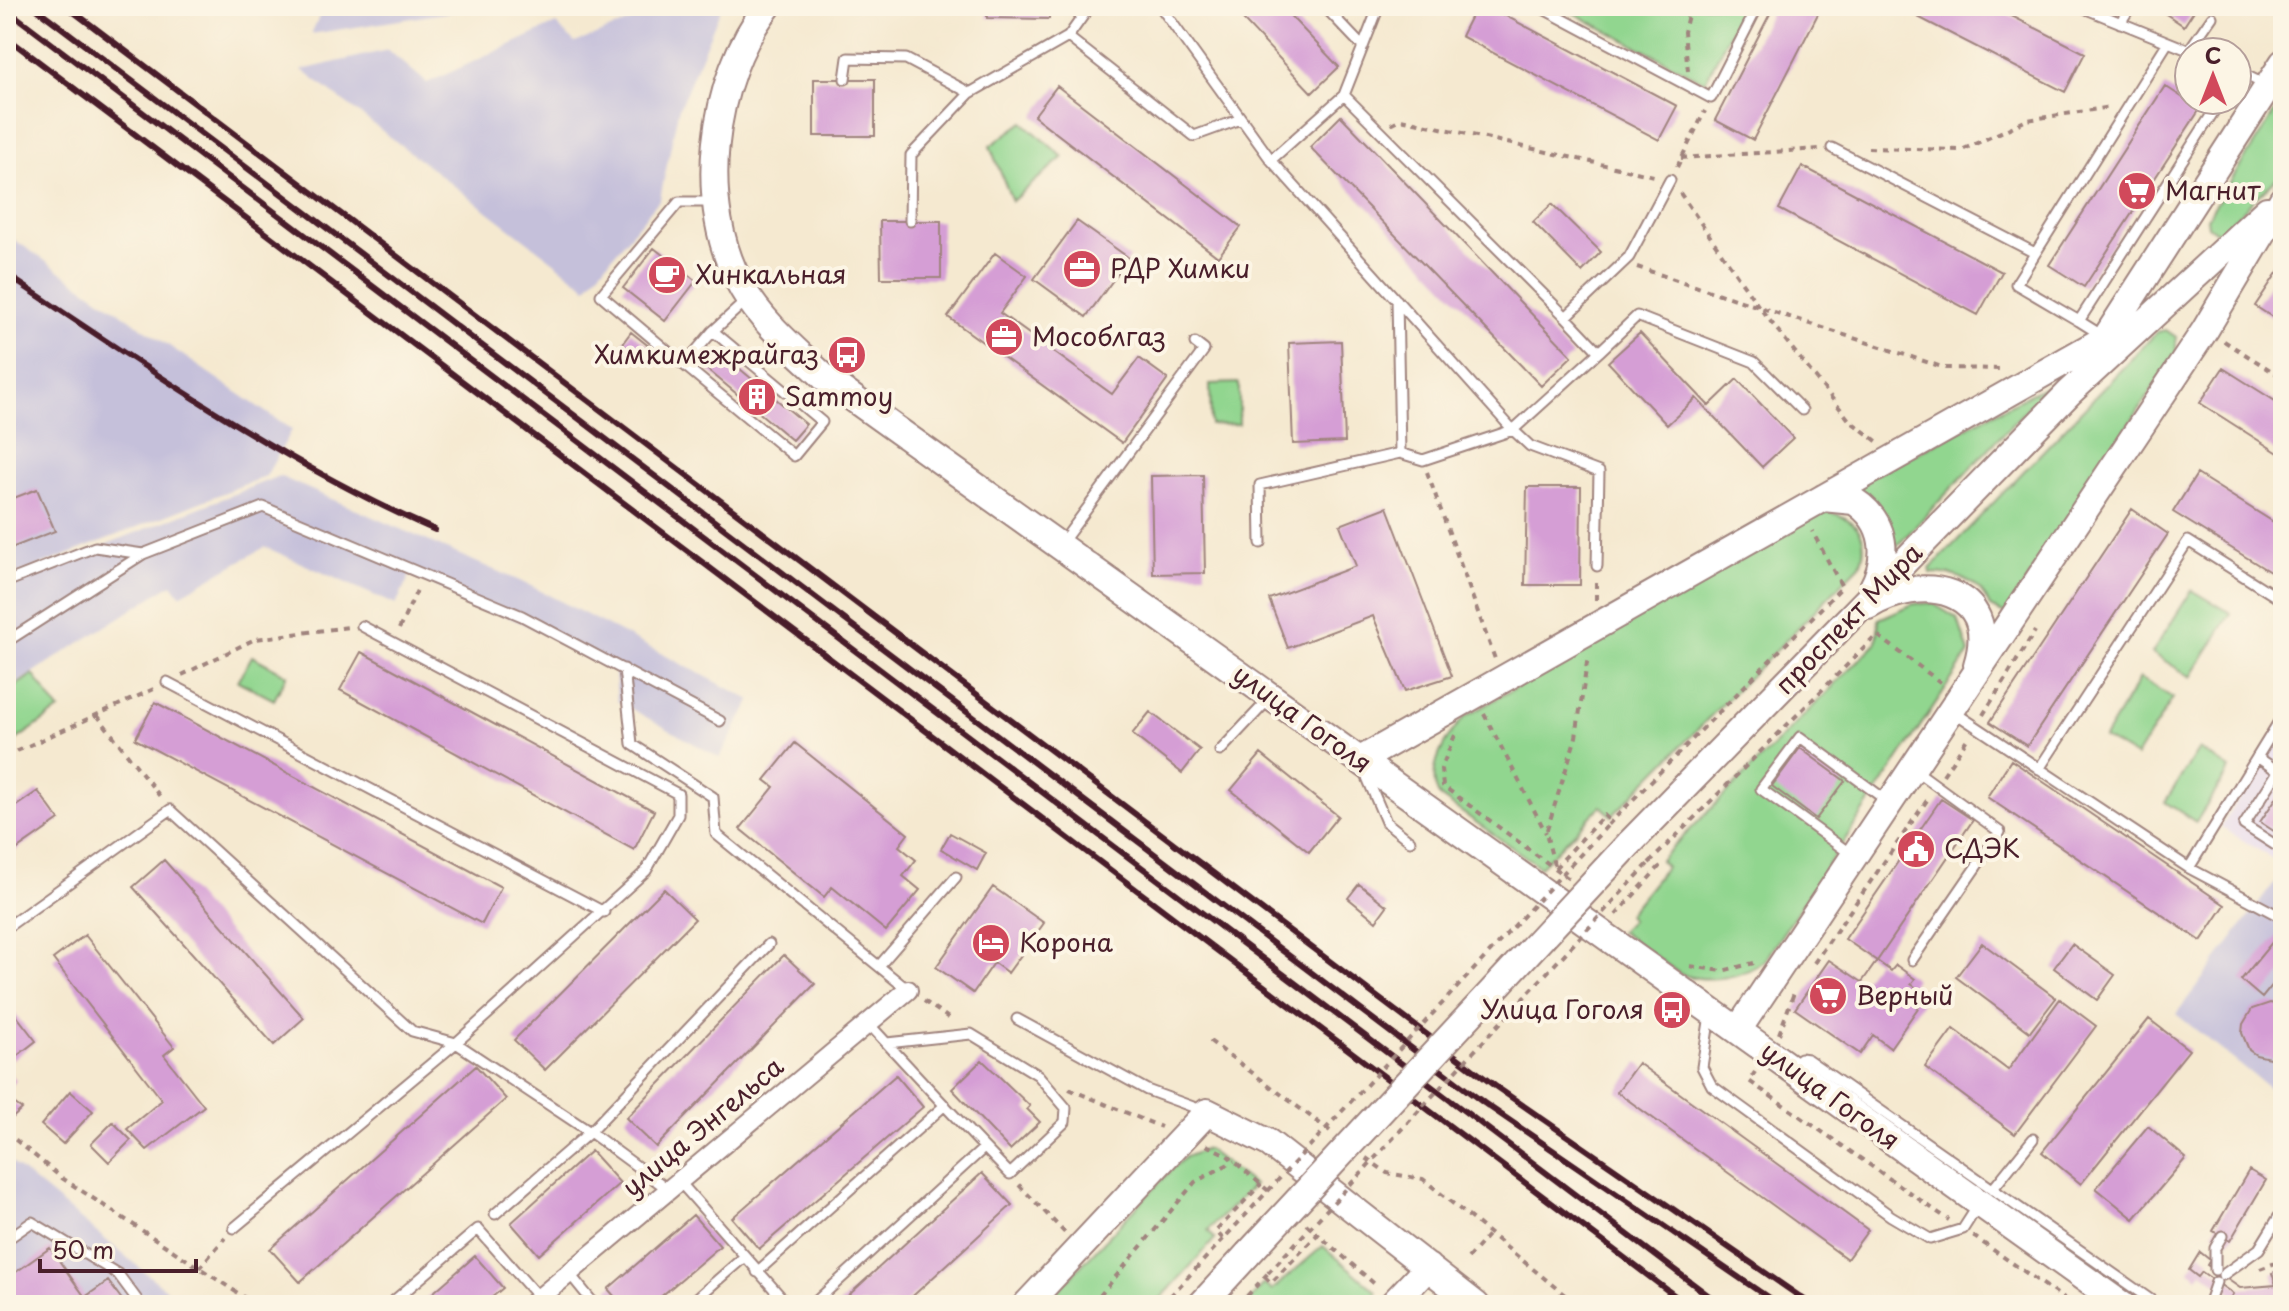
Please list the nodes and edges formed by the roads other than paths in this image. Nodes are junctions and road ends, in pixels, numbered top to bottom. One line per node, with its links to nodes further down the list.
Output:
1 (768, 6): 29 (street, улица Гоголя)
2 (1090, 6): 13 (lane)
3 (1160, 6): 24 (lane)
4 (1324, 6): 16 (lane)
5 (1379, 6): 16 (lane)
6 (1538, 6): 7 (lane)
7 (1758, 6)
8 (2079, 6): 11 (lane)
9 (2131, 6): 11 (lane)
10 (2212, 17): 12 (lane)
11 (2120, 23): 14 (lane)
12 (2200, 36)
13 (1068, 37): 21 (lane); 24 (lane)
14 (2168, 42): 15 (lane); 31 (lane)
15 (2173, 44)
16 (1363, 47): 22 (lane)
17 (2283, 63): 20 (street, проспект Мира)
18 (845, 79): 21 (lane)
19 (2253, 80): 20 (lane)
20 (2269, 87): 37 (street, проспект Мира)
21 (970, 93): 30 (lane)
22 (1344, 95): 26 (lane); 34 (lane)
23 (2211, 116): 35 (lane)
24 (1241, 119): 26 (lane)
25 (1832, 148): 31 (lane)
26 (1271, 160): 33 (lane)
27 (1670, 180): 34 (lane)
28 (2283, 197): 41 (street, проспект Мира); 57 (street)
29 (716, 202): 32 (street, улица Гоголя); 40 (lane)
30 (910, 221)
31 (2035, 253): 35 (lane)
32 (749, 298): 36 (lane); 47 (street, улица Гоголя)
33 (1397, 300): 43 (lane); 44 (lane)
34 (1566, 317): 39 (lane)
35 (2079, 321): 37 (lane)
36 (713, 331): 40 (lane); 40 (lane)
37 (2106, 338): 41 (street, проспект Мира); 45 (street)
38 (1195, 343): 47 (lane)
39 (1599, 352): 42 (lane); 43 (lane)
40 (684, 365)
41 (2069, 393): 52 (street, проспект Мира)
42 (1802, 410)
43 (1513, 430): 44 (lane); 49 (lane)
44 (1400, 453): 46 (lane)
45 (1823, 498): 52 (street); 63 (street)
46 (1261, 543)
47 (1059, 545): 58 (street, улица Гоголя)
48 (143, 554): 50 (lane); 54 (lane); 55 (lane)
49 (1597, 566)
50 (6, 582)
51 (2283, 601): 66 (lane)
52 (1852, 617): 57 (street); 112 (street, проспект Мира, bridge)
53 (362, 626): 73 (lane)
54 (6, 642)
55 (624, 669): 60 (lane); 78 (lane)
56 (167, 682): 73 (lane)
57 (1960, 696): 64 (street); 66 (lane)
58 (1271, 697): 61 (lane); 63 (street, улица Гоголя)
59 (2283, 715): 62 (lane)
60 (720, 721)
61 (1220, 751)
62 (2257, 757): 65 (lane); 71 (lane)
63 (1360, 760): 68 (lane); 80 (street, улица Гоголя)
64 (1913, 768): 67 (street); 77 (lane)
65 (2281, 768): 69 (lane)
66 (2039, 769): 71 (lane)
67 (1890, 803): 70 (street); 70 (lane)
68 (1410, 841)
69 (2283, 850)
70 (1855, 857): 83 (street)
71 (2189, 868): 74 (lane)
72 (956, 877): 78 (lane)
73 (604, 912): 84 (lane)
74 (2283, 918)
75 (6, 928): 84 (lane)
76 (769, 944): 88 (lane)
77 (1912, 960)
78 (879, 966): 79 (lane)
79 (908, 990): 82 (street, улица Энгельса)
80 (1711, 1011): 83 (street, улица Гоголя); 92 (lane)
81 (1017, 1019): 87 (lane)
82 (868, 1023): 85 (lane); 91 (street, улица Энгельса)
83 (1738, 1030): 92 (street, улица Гоголя)
84 (456, 1043): 88 (lane); 95 (lane)
85 (887, 1043): 86 (lane); 90 (lane)
86 (945, 1105): 90 (lane); 100 (lane)
87 (1207, 1112): 99 (street); 111 (street)
88 (590, 1132): 91 (lane); 94 (lane)
89 (2033, 1139): 92 (lane)
90 (984, 1148): 110 (lane)
91 (674, 1186): 98 (lane); 101 (street, улица Энгельса)
92 (1986, 1197): 114 (street, улица Гоголя); 115 (lane)
93 (2283, 1210): 102 (lane)
94 (495, 1214)
95 (234, 1228)
96 (2222, 1236): 102 (lane)
97 (6, 1240): 105 (lane)
98 (744, 1257): 100 (lane); 108 (lane)
99 (1428, 1267): 104 (street); 113 (street)
100 (757, 1272): 109 (lane)
101 (569, 1273): 103 (street, улица Энгельса); 107 (lane)
102 (2218, 1276): 116 (lane)
103 (535, 1301): 106 (lane)
104 (1394, 1304)
105 (141, 1305)
106 (389, 1305)
107 (595, 1305)
108 (689, 1305)
109 (788, 1305)
110 (812, 1305)
111 (1026, 1305)
112 (1201, 1305)
113 (1476, 1305)
114 (2122, 1305)
115 (2158, 1305)
116 (2208, 1305)

